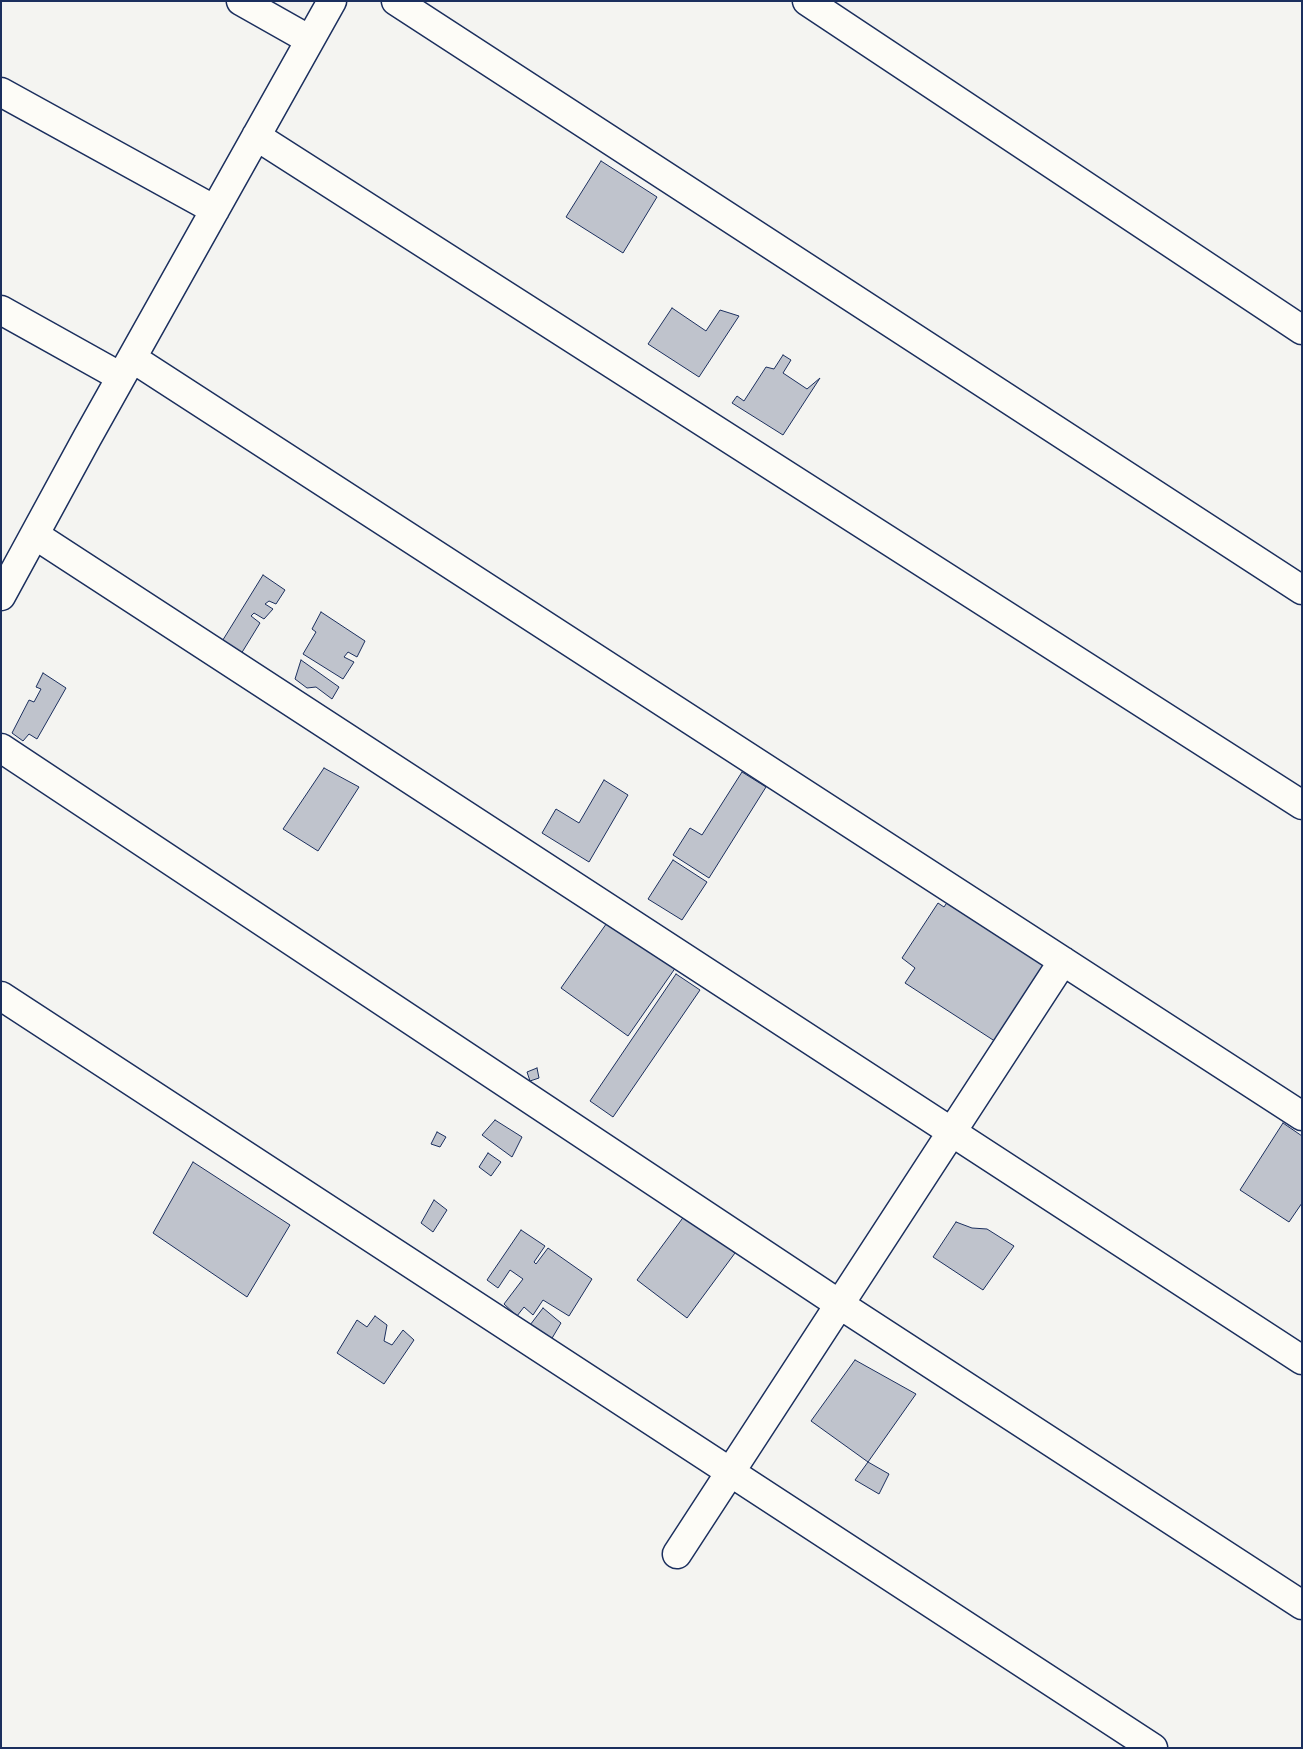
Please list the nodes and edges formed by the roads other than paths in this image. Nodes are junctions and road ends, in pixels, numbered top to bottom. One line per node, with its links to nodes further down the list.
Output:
1 (241, 1): 5 (street)
2 (332, 1): 5 (street)
3 (396, 1): 13 (street)
4 (808, 1): 10 (street)
5 (310, 40): 7 (street)
6 (1, 92): 8 (street)
7 (256, 136): 8 (street); 16 (street)
8 (215, 210): 11 (street)
9 (1, 310): 11 (street)
10 (1302, 330)
11 (126, 367): 12 (street); 17 (street)
12 (35, 534): 14 (street); 20 (street)
13 (1302, 590)
14 (1, 596)
15 (1, 748): 21 (street)
16 (1302, 805)
17 (1063, 961): 19 (street); 20 (street)
18 (1, 996): 23 (street)
19 (1302, 1116)
20 (952, 1131): 21 (street); 22 (street)
21 (839, 1304): 23 (street); 25 (street)
22 (1302, 1360)
23 (730, 1471): 24 (street); 26 (street)
24 (677, 1554)
25 (1302, 1605)
26 (1153, 1748)

